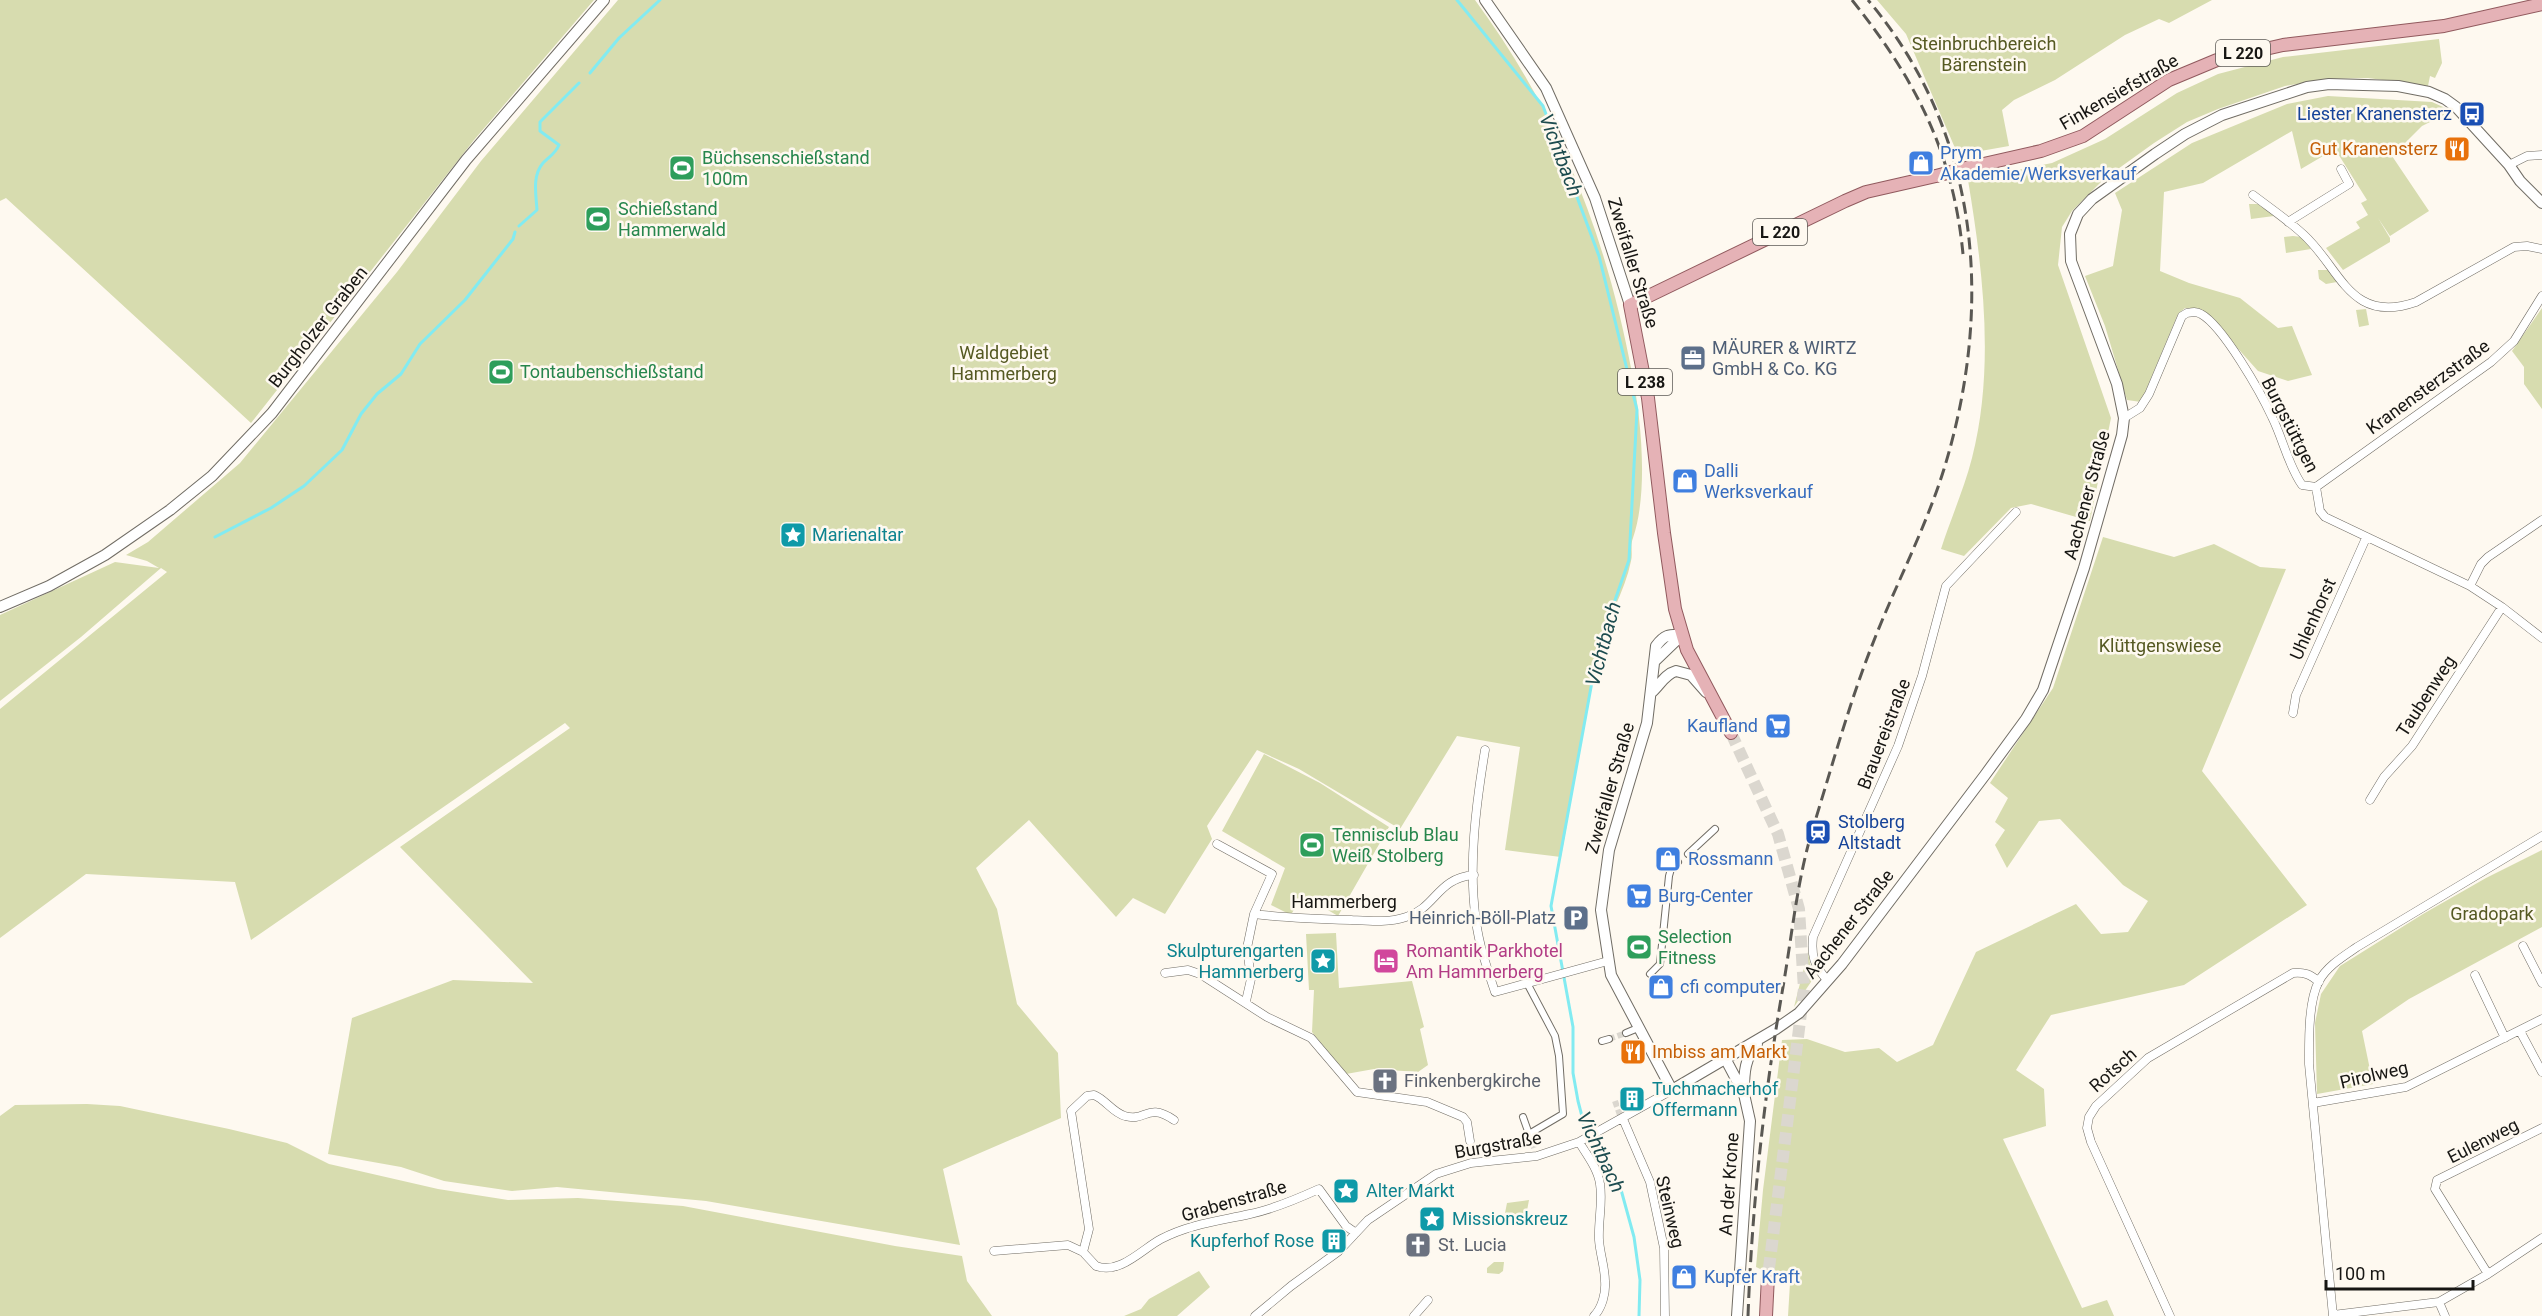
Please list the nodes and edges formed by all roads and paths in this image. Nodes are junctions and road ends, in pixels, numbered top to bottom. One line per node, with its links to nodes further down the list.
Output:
1 (604, 0): 20 (street, Burgholzer Graben)
2 (1485, 0): 12 (street, Zweifaller Straße / L 238)
3 (2542, 4): 12 (main road, Finkensiefstraße / L 220, bridge)
4 (2542, 155): 5 (street)
5 (2508, 165): 8 (street, Aachener Straße); 13 (street, Aachener Straße)
6 (2341, 169): 9 (street)
7 (2253, 195): 9 (street)
8 (2542, 203)
9 (2288, 222): 10 (street)
10 (2542, 249)
11 (2542, 296): 14 (street, Kranensterzstraße)
12 (1630, 305): 21 (main road, Zweifaller Straße / L 238)
13 (2124, 418): 14 (street, Burgstüttgen); 41 (street, Aachener Straße)
14 (2316, 487): 17 (street, Burgstüttgen)
15 (2016, 512): 41 (street, Brauereistraße)
16 (2542, 520): 18 (street)
17 (2366, 538): 18 (street, Burgstüttgen); 25 (street, Uhlenhorst)
18 (2470, 586): 19 (street, Burgstüttgen)
19 (2502, 606): 22 (street, Burgstüttgen); 28 (street, Taubenweg)
20 (0, 607)
21 (1682, 635): 23 (street, Zweifaller Straße); 24 (main road, L 238)
22 (2542, 638)
23 (1652, 692): 24 (street); 37 (street, Zweifaller Straße)
24 (1710, 696): 26 (main road, L 238)
25 (2293, 714)
26 (1731, 733)
27 (1485, 750): 34 (street)
28 (2370, 800)
29 (1716, 829): 32 (street)
30 (2542, 836): 42 (street)
31 (1217, 843): 35 (street, Hammerberg)
32 (1688, 854)
33 (1678, 862): 39 (street)
34 (1474, 875): 35 (street, Hammerberg); 43 (street)
35 (1254, 914): 45 (street)
36 (2523, 946): 44 (street)
37 (1608, 961): 43 (street); 47 (street, Zweifaller Straße)
38 (1165, 973): 45 (street)
39 (1650, 974)
40 (2475, 975): 51 (street)
41 (1827, 980): 50 (street, Aachener Straße)
42 (2319, 982): 56 (street); 78 (street, Rotsch)
43 (1527, 983): 57 (street)
44 (2542, 983)
45 (1246, 1001): 62 (street)
46 (2542, 1019): 48 (street, Pirolweg)
47 (1638, 1028): 49 (street); 54 (street, Zweifaller Straße)
48 (2520, 1031): 51 (street, Pirolweg); 53 (street)
49 (1626, 1033)
50 (1763, 1037): 52 (street, Aachener Straße); 55 (street)
51 (2505, 1038): 56 (street, Pirolweg)
52 (1726, 1060): 54 (street, Aachener Straße); 55 (street, An der Krone)
53 (2542, 1072)
54 (1672, 1090): 58 (street, Aachener Straße)
55 (1744, 1094): 76 (street, An der Krone)
56 (2313, 1103): 70 (street)
57 (1523, 1117)
58 (1621, 1118): 61 (street, Burgstraße); 75 (street, Steinweg)
59 (1174, 1120): 66 (street)
60 (2542, 1128): 67 (street, Eulenweg)
61 (1582, 1140): 63 (street, Burgstraße); 74 (street)
62 (1470, 1141)
63 (1356, 1233): 66 (street, Grabenstraße); 71 (street, Burgstraße)
64 (2542, 1238): 67 (street)
65 (994, 1251): 66 (street, Grabenstraße)
66 (1083, 1252)
67 (2488, 1274): 69 (street)
68 (1768, 1276): 77 (main road)
69 (2439, 1302): 70 (street); 79 (street)
70 (2333, 1315)
71 (1255, 1316)
72 (1414, 1316): 73 (street)
73 (1421, 1316)
74 (1594, 1316)
75 (1665, 1316)
76 (1737, 1316)
77 (1766, 1316)
78 (2170, 1316)
79 (2445, 1316)

